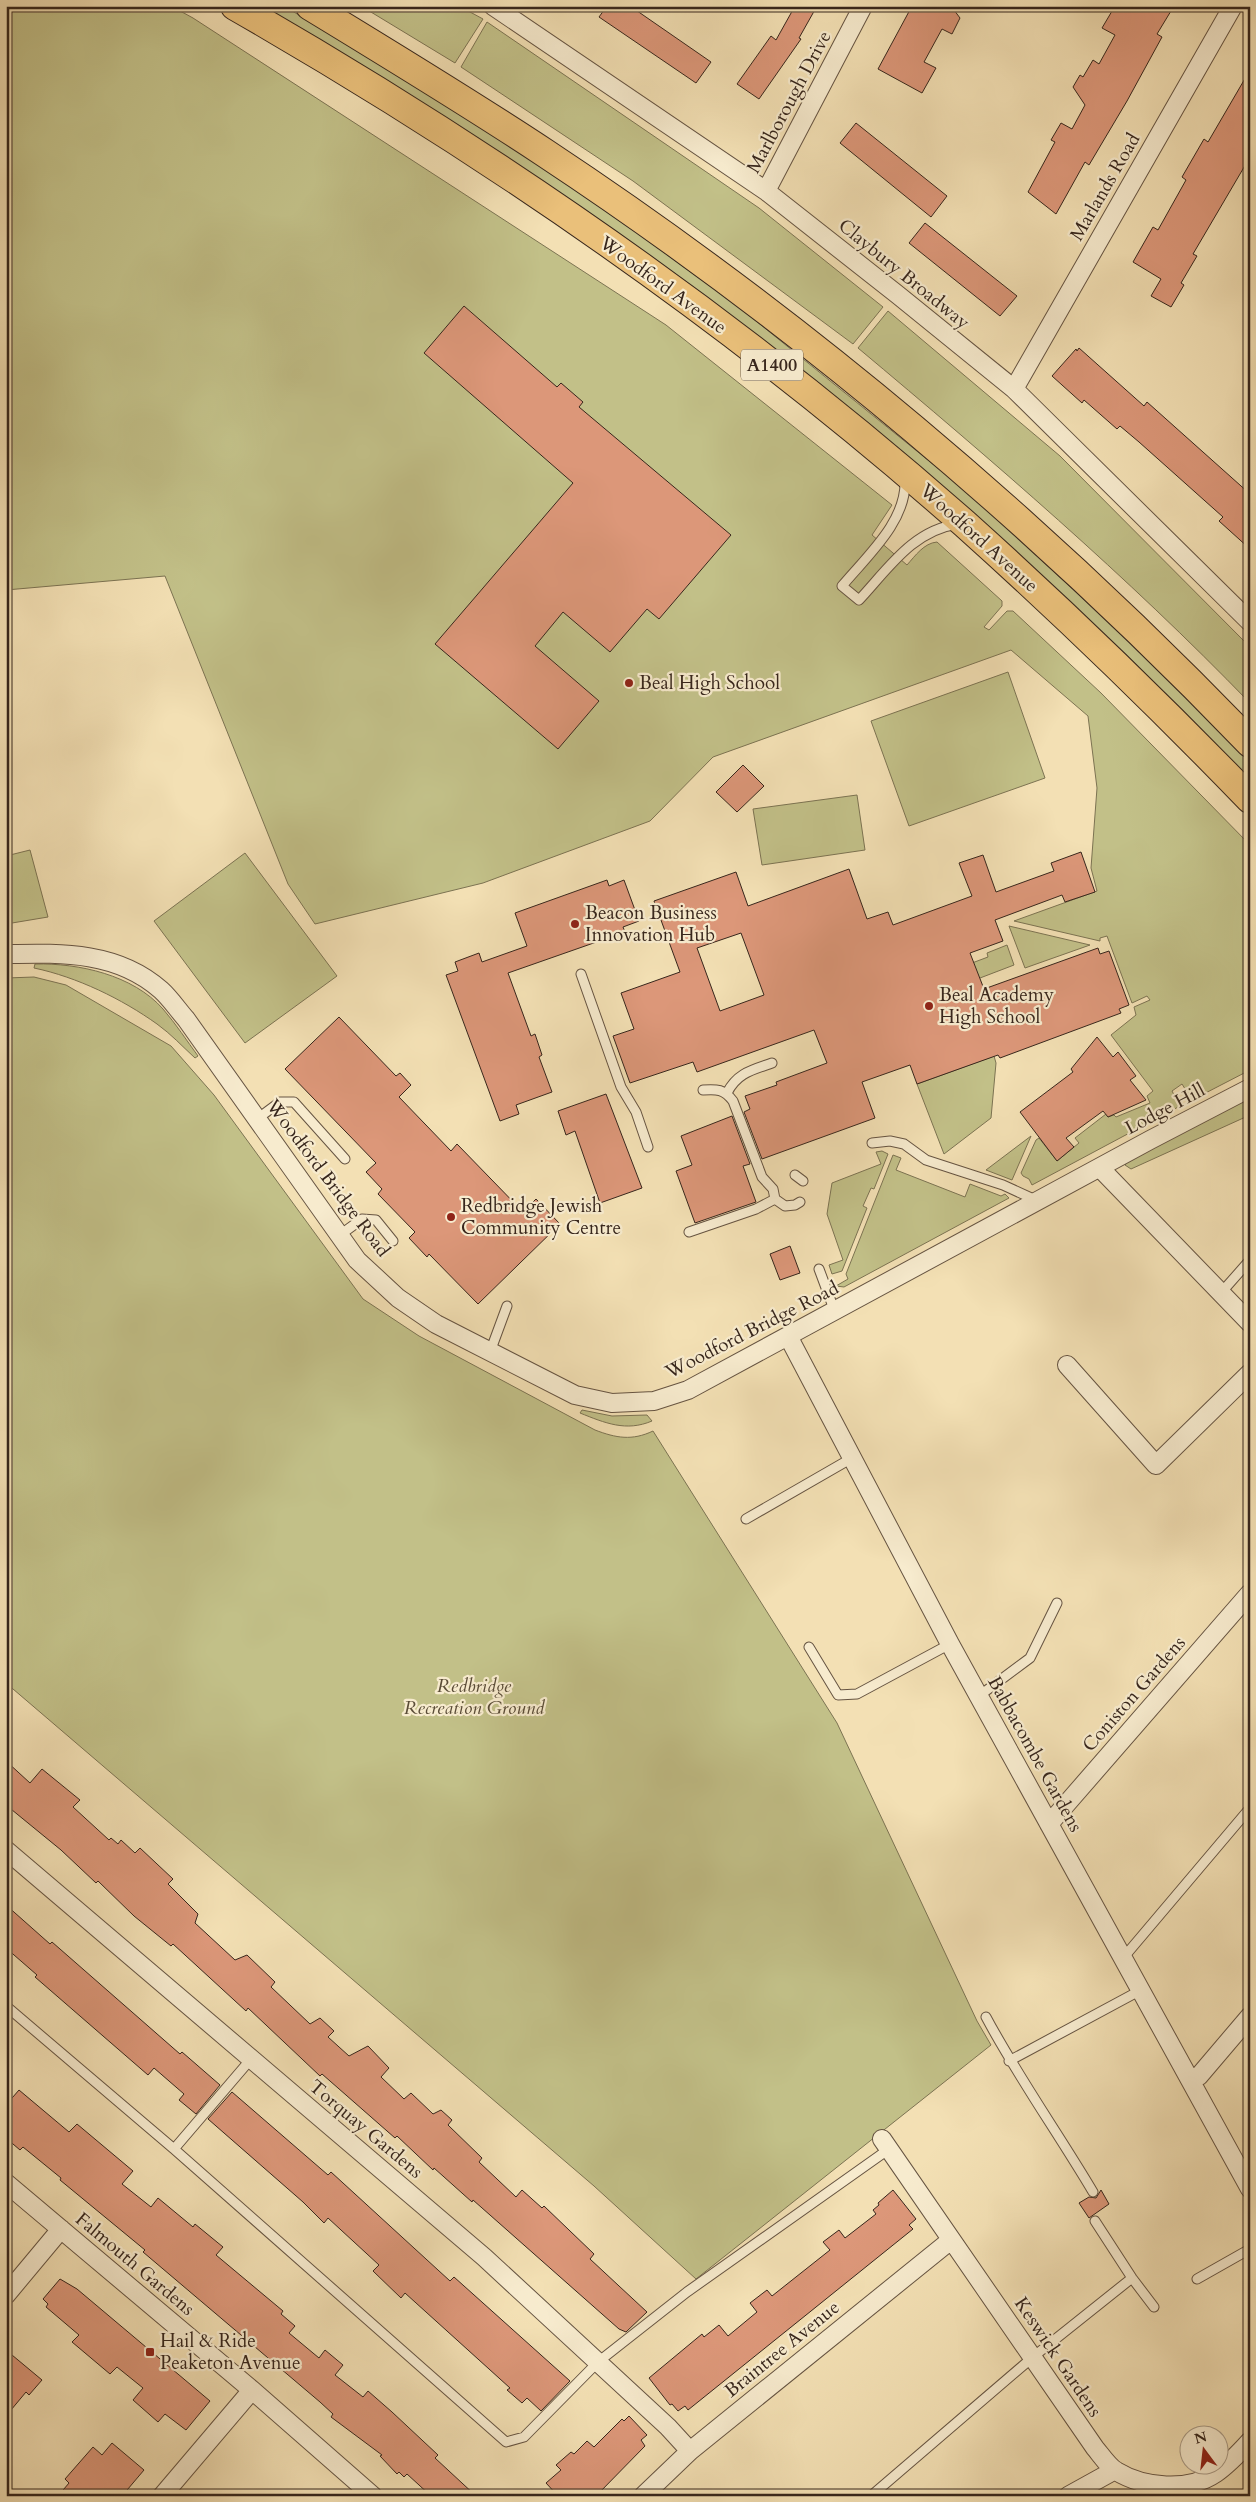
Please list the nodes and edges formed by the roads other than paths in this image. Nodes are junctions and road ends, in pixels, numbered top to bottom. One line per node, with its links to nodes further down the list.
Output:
1 (235, 6): 8 (highway, Woodford Avenue / A1400)
2 (310, 6): 11 (highway, Woodford Avenue / A1400)
3 (494, 6): 6 (street, Claybury Broadway)
4 (863, 6): 6 (street, Marlborough Drive)
5 (1233, 6): 7 (street, Marlands Road)
6 (766, 191): 7 (street, Claybury Broadway)
7 (1014, 389): 10 (street, Claybury Broadway)
8 (904, 472): 9 (highway, Woodford Avenue / A1400); 9 (lane)
9 (964, 523): 12 (highway, Woodford Avenue / A1400)
10 (1250, 622)
11 (1250, 743)
12 (1250, 798)
13 (6, 954): 19 (street, Woodford Bridge Road)
14 (582, 974): 21 (lane)
15 (772, 1063): 18 (lane)
16 (1250, 1088): 23 (street, Lodge Hill)
17 (703, 1090): 18 (lane)
18 (727, 1093): 26 (lane)
19 (257, 1119): 22 (lane); 30 (street, Woodford Bridge Road)
20 (872, 1143): 27 (lane)
21 (648, 1147)
22 (345, 1159)
23 (1100, 1168): 27 (street, Woodford Bridge Road); 34 (street)
24 (795, 1175): 25 (lane)
25 (803, 1181)
26 (776, 1199): 28 (lane); 29 (lane)
27 (1038, 1201): 36 (street, Woodford Bridge Road)
28 (800, 1202)
29 (689, 1232)
30 (340, 1235): 31 (lane); 39 (street, Woodford Bridge Road)
31 (393, 1241)
32 (1250, 1260): 34 (lane)
33 (819, 1268): 36 (lane)
34 (1220, 1294): 37 (street)
35 (507, 1306): 39 (lane)
36 (834, 1312): 38 (street, Woodford Bridge Road)
37 (1250, 1323)
38 (788, 1336): 39 (street, Woodford Bridge Road); 42 (street, Babbacombe Gardens)
39 (490, 1352)
40 (1067, 1365): 41 (street)
41 (1250, 1373)
42 (852, 1458): 43 (lane); 46 (street, Babbacombe Gardens)
43 (746, 1519)
44 (1250, 1593): 50 (street, Coniston Gardens)
45 (1057, 1603): 48 (lane)
46 (950, 1644): 47 (lane); 48 (street, Babbacombe Gardens)
47 (809, 1648)
48 (979, 1696): 50 (street, Babbacombe Gardens)
49 (1250, 1808): 52 (lane)
50 (1049, 1824): 52 (street, Babbacombe Gardens)
51 (6, 1850): 57 (street, Torquay Gardens)
52 (1124, 1957): 53 (street, Babbacombe Gardens)
53 (1141, 1990): 58 (lane); 59 (street, Babbacombe Gardens)
54 (6, 2006): 61 (lane)
55 (1250, 2016): 59 (street)
56 (986, 2017): 58 (lane)
57 (251, 2059): 61 (lane); 74 (street, Torquay Gardens)
58 (1009, 2061): 64 (lane)
59 (1190, 2080): 63 (street, Babbacombe Gardens)
60 (886, 2144): 67 (street, Keswick Gardens); 74 (lane)
61 (174, 2148): 74 (lane)
62 (6, 2183): 66 (street, Falmouth Gardens)
63 (1250, 2189)
64 (1093, 2192)
65 (1095, 2221): 69 (lane)
66 (61, 2229): 71 (street); 75 (street, Falmouth Gardens)
67 (952, 2240): 73 (street, Keswick Gardens); 77 (street, Braintree Avenue)
68 (1250, 2249): 70 (lane)
69 (1132, 2278): 72 (lane); 73 (lane)
70 (1197, 2279)
71 (6, 2295)
72 (1154, 2307)
73 (1033, 2357): 78 (street, Keswick Gardens); 82 (lane)
74 (598, 2362): 77 (street, Torquay Gardens)
75 (252, 2390): 79 (street); 80 (street, Falmouth Gardens)
76 (1250, 2441): 78 (street, Keswick Gardens)
77 (690, 2451): 81 (street, Braintree Avenue)
78 (1114, 2470): 83 (street)
79 (162, 2496)
80 (373, 2496)
81 (643, 2496)
82 (871, 2496)
83 (1068, 2496)

